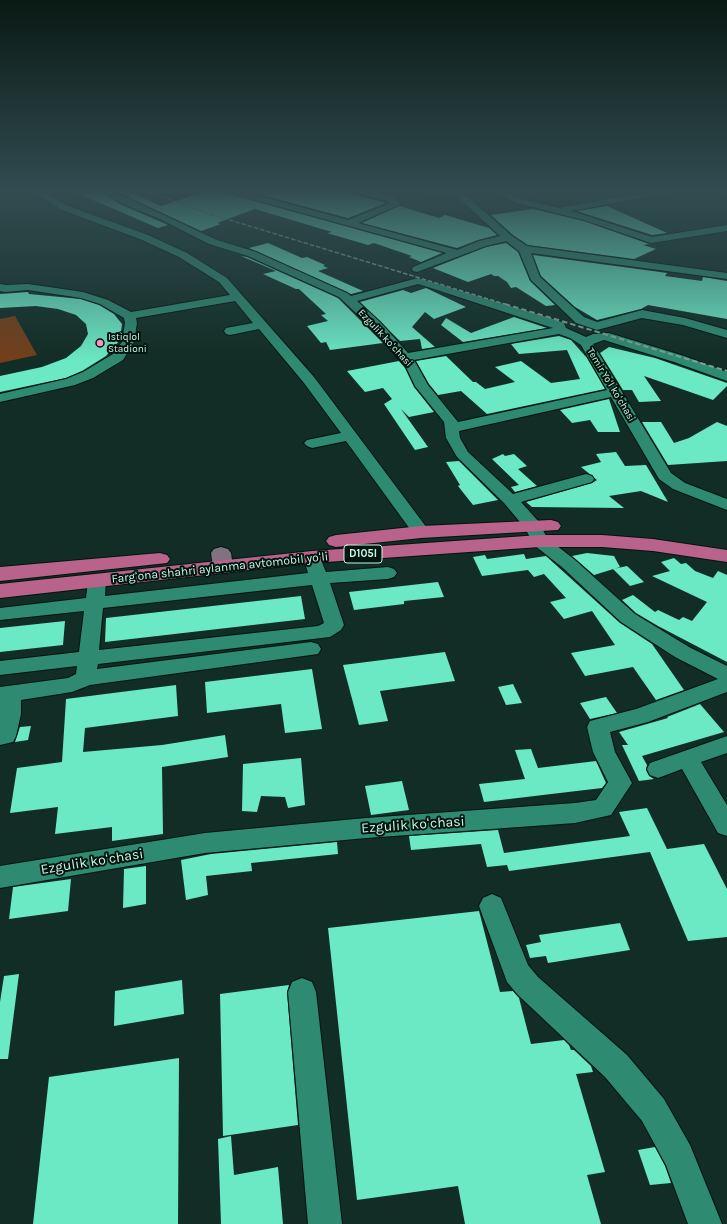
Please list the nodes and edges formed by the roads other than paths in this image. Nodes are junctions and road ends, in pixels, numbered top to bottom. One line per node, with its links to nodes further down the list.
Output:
1 (165, 247): 13 (street)
2 (230, 247): 14 (street, Ezgulik koʻchasi)
3 (436, 247): 9 (street)
4 (472, 247): 9 (street)
5 (521, 247): 7 (street)
6 (670, 247): 8 (street)
7 (524, 249): 11 (street); 19 (street)
8 (663, 250)
9 (457, 253): 10 (street)
10 (417, 269)
11 (727, 276)
12 (0, 287): 15 (street)
13 (237, 297): 15 (street); 16 (street)
14 (349, 300): 17 (street); 21 (street, Ezgulik koʻchasi)
15 (129, 316): 24 (street)
16 (261, 325): 18 (street); 26 (street)
17 (560, 330): 20 (street); 21 (street)
18 (230, 331)
19 (727, 334)
20 (586, 344): 22 (street, Temir Yoʻl koʻchasi); 23 (street, Temir Yoʻl koʻchasi)
21 (404, 358): 25 (street, Ezgulik koʻchasi)
22 (727, 377)
23 (616, 392): 25 (street); 30 (street, Temir Yoʻl koʻchasi)
24 (0, 398)
25 (452, 428): 29 (street, Ezgulik koʻchasi)
26 (350, 436): 27 (street); 31 (street)
27 (312, 443)
28 (586, 479): 29 (street)
29 (510, 500): 32 (street, Ezgulik koʻchasi)
30 (727, 505)
31 (421, 532): 32 (highway, Fargʻona shahri aylanma avtomobil yoʻli / D105l); 36 (highway, Fargʻona shahri aylanma avtomobil yoʻli / D105l)
32 (536, 534): 33 (highway, Fargʻona shahri aylanma avtomobil yoʻli / D105l); 34 (highway, Fargʻona shahri aylanma avtomobil yoʻli / D105l); 35 (highway, Fargʻona shahri aylanma avtomobil yoʻli / D105l); 47 (street, Ezgulik koʻchasi)
33 (727, 542)
34 (727, 556)
35 (312, 557): 36 (highway, Fargʻona shahri aylanma avtomobil yoʻli / D105l); 39 (street)
36 (222, 560): 38 (highway, Fargʻona shahri aylanma avtomobil yoʻli / D105l); 40 (highway, Fargʻona shahri aylanma avtomobil yoʻli / D105l)
37 (388, 573): 39 (street)
38 (0, 574)
39 (320, 578): 42 (street); 46 (street)
40 (97, 581): 41 (highway, Fargʻona shahri aylanma avtomobil yoʻli / D105l); 42 (street)
41 (0, 591)
42 (95, 603): 43 (street); 46 (street)
43 (0, 614)
44 (311, 649): 46 (street)
45 (0, 668): 46 (street)
46 (88, 669): 49 (street)
47 (727, 675)
48 (727, 684): 55 (street, Ezgulik koʻchasi)
49 (5, 695): 50 (street)
50 (0, 737)
51 (727, 744): 52 (street)
52 (686, 758): 53 (street); 54 (street)
53 (658, 769)
54 (727, 826)
55 (0, 877)
56 (492, 906): 59 (street)
57 (302, 992): 58 (street)
58 (325, 1224)
59 (705, 1224)

